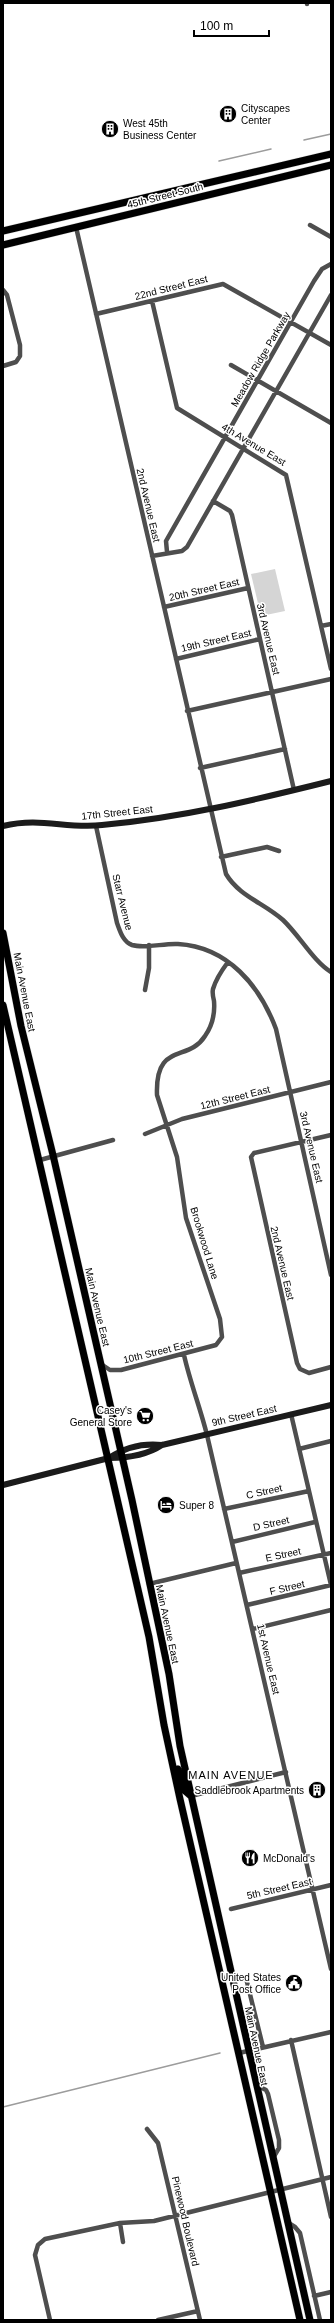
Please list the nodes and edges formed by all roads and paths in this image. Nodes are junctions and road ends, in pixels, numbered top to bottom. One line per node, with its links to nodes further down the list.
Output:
1 (331, 154): 5 (main road, 45th Street South)
2 (331, 166): 4 (main road, 45th Street South)
3 (310, 225): 6 (street)
4 (76, 227): 7 (main road, 45th Street South); 12 (street, 2nd Avenue East)
5 (3, 231)
6 (331, 237)
7 (3, 245)
8 (331, 264): 13 (street, Meadow Ridge Parkway)
9 (3, 290): 17 (street)
10 (331, 295): 14 (street)
11 (152, 301): 12 (street, 22nd Street East); 13 (street, 22nd Street East); 21 (street, 4th Avenue East)
12 (96, 314): 25 (street, 2nd Avenue East)
13 (292, 322): 14 (street, 22nd Street East); 18 (street, Meadow Ridge Parkway)
14 (309, 332): 15 (street, 22nd Street East); 19 (street)
15 (331, 345)
16 (231, 365): 18 (street)
17 (3, 366)
18 (258, 381): 19 (street); 21 (street, Meadow Ridge Parkway)
19 (276, 391): 20 (street); 22 (street)
20 (331, 423)
21 (226, 437): 22 (street, 4th Avenue East); 24 (street, Meadow Ridge Parkway)
22 (243, 448): 23 (street); 29 (street, 4th Avenue East)
23 (213, 501): 24 (street); 26 (street, 3rd Avenue East)
24 (166, 552): 25 (street)
25 (152, 556): 27 (street, 2nd Avenue East)
26 (248, 588): 27 (street, 20th Street East); 30 (street, 3rd Avenue East)
27 (164, 607): 31 (street, 2nd Avenue East)
28 (331, 624): 29 (street)
29 (321, 626): 32 (street, 4th Avenue East)
30 (260, 639): 31 (street, 19th Street East); 34 (street, 3rd Avenue East)
31 (176, 659): 35 (street, 2nd Avenue East)
32 (331, 669)
33 (331, 679): 34 (street)
34 (272, 693): 35 (street); 36 (street, 3rd Avenue East)
35 (188, 711): 37 (street, 2nd Avenue East)
36 (285, 748): 37 (street); 39 (street, 3rd Avenue East)
37 (200, 768): 40 (street, 2nd Avenue East)
38 (331, 781): 39 (street, 17th Street East)
39 (294, 790): 40 (street, 17th Street East)
40 (210, 810): 42 (street, 17th Street East); 44 (street)
41 (3, 826): 42 (street, 17th Street East)
42 (96, 826): 46 (street, Starr Avenue)
43 (279, 851): 44 (street)
44 (222, 857): 48 (street)
45 (3, 933): 58 (main road, Main Avenue East)
46 (149, 945): 47 (street, Starr Avenue); 49 (street)
47 (228, 962): 52 (street, Starr Avenue); 53 (street, Brookwood Lane)
48 (331, 972)
49 (145, 990)
50 (3, 1005): 59 (main road, Main Avenue East)
51 (331, 1082): 52 (street, 12th Street East)
52 (290, 1092): 53 (street, 12th Street East); 57 (street, 3rd Avenue East)
53 (168, 1126): 54 (street, 12th Street East); 61 (street, Brookwood Lane)
54 (145, 1134)
55 (331, 1135): 57 (street)
56 (114, 1140): 58 (street)
57 (302, 1142): 60 (street, 3rd Avenue East); 64 (street, 2nd Avenue East)
58 (53, 1155): 59 (street); 63 (main road, Main Avenue East)
59 (40, 1160): 72 (main road, Main Avenue East)
60 (331, 1275)
61 (220, 1342): 62 (street, 10th Street East)
62 (184, 1355): 63 (street, 10th Street East); 67 (street, 1st Avenue East)
63 (101, 1364): 71 (main road, Main Avenue East)
64 (331, 1367)
65 (331, 1405): 66 (street, 9th Street East)
66 (291, 1414): 67 (street, 9th Street East); 70 (street)
67 (207, 1434): 69 (street, 9th Street East); 76 (street, 1st Avenue East)
68 (331, 1441): 70 (street)
69 (162, 1445): 71 (street, 9th Street East); 73 (street, 9th Street East)
70 (299, 1449): 75 (street)
71 (121, 1450): 72 (street, 9th Street East); 73 (main road, Main Avenue East)
72 (109, 1458): 73 (street, 9th Street East); 74 (street); 78 (main road, Main Avenue East)
73 (123, 1458): 84 (main road, Main Avenue East)
74 (3, 1485)
75 (308, 1491): 76 (street, C Street); 77 (street)
76 (224, 1509): 79 (street, 1st Avenue East)
77 (315, 1522): 79 (street, D Street); 81 (street)
78 (125, 1531): 84 (main road); 89 (main road, Main Avenue East)
79 (232, 1542): 82 (street, 1st Avenue East)
80 (331, 1553): 81 (street, E Street)
81 (323, 1554): 83 (street, E Street); 85 (street)
82 (236, 1563): 83 (street, 1st Avenue East); 84 (street)
83 (239, 1573): 86 (street, 1st Avenue East)
84 (149, 1584): 91 (main road, Main Avenue East)
85 (331, 1585): 86 (street, F Street)
86 (247, 1605): 88 (street, 1st Avenue East)
87 (331, 1610): 88 (street)
88 (253, 1629): 90 (street, 1st Avenue East)
89 (167, 1739): 91 (main road); 101 (main road, Main Avenue East)
90 (286, 1772): 91 (street); 93 (street, 1st Avenue East)
91 (191, 1796): 100 (main road, Main Avenue East)
92 (331, 1885): 93 (street, 5th Street East)
93 (312, 1890): 94 (street, 5th Street East); 95 (street, 1st Avenue East)
94 (231, 1908)
95 (331, 1969)
96 (246, 1978): 99 (street)
97 (331, 2032): 98 (street)
98 (291, 2040): 99 (street); 106 (street)
99 (263, 2047): 100 (street)
100 (247, 2051): 101 (street); 102 (main road, Main Avenue East)
101 (239, 2053): 108 (main road, Main Avenue East)
102 (255, 2084): 104 (main road, Main Avenue East); 104 (street)
103 (147, 2129): 109 (street, Pinewood Boulevard)
104 (272, 2159): 107 (main road, Main Avenue East)
105 (331, 2177): 106 (street)
106 (323, 2179): 107 (street); 110 (street)
107 (279, 2190): 108 (street); 111 (main road, Main Avenue East)
108 (270, 2192): 109 (street); 120 (main road, Main Avenue East)
109 (175, 2215): 112 (street); 116 (street, Pinewood Boulevard)
110 (331, 2217)
111 (286, 2221): 115 (street); 121 (main road, Main Avenue East)
112 (120, 2223): 113 (street); 117 (street)
113 (123, 2242)
114 (331, 2292): 115 (street)
115 (314, 2296): 122 (street)
116 (198, 2311): 118 (street); 119 (street, Pinewood Boulevard)
117 (50, 2320)
118 (158, 2320)
119 (200, 2320)
120 (300, 2320)
121 (310, 2320)
122 (320, 2320)

